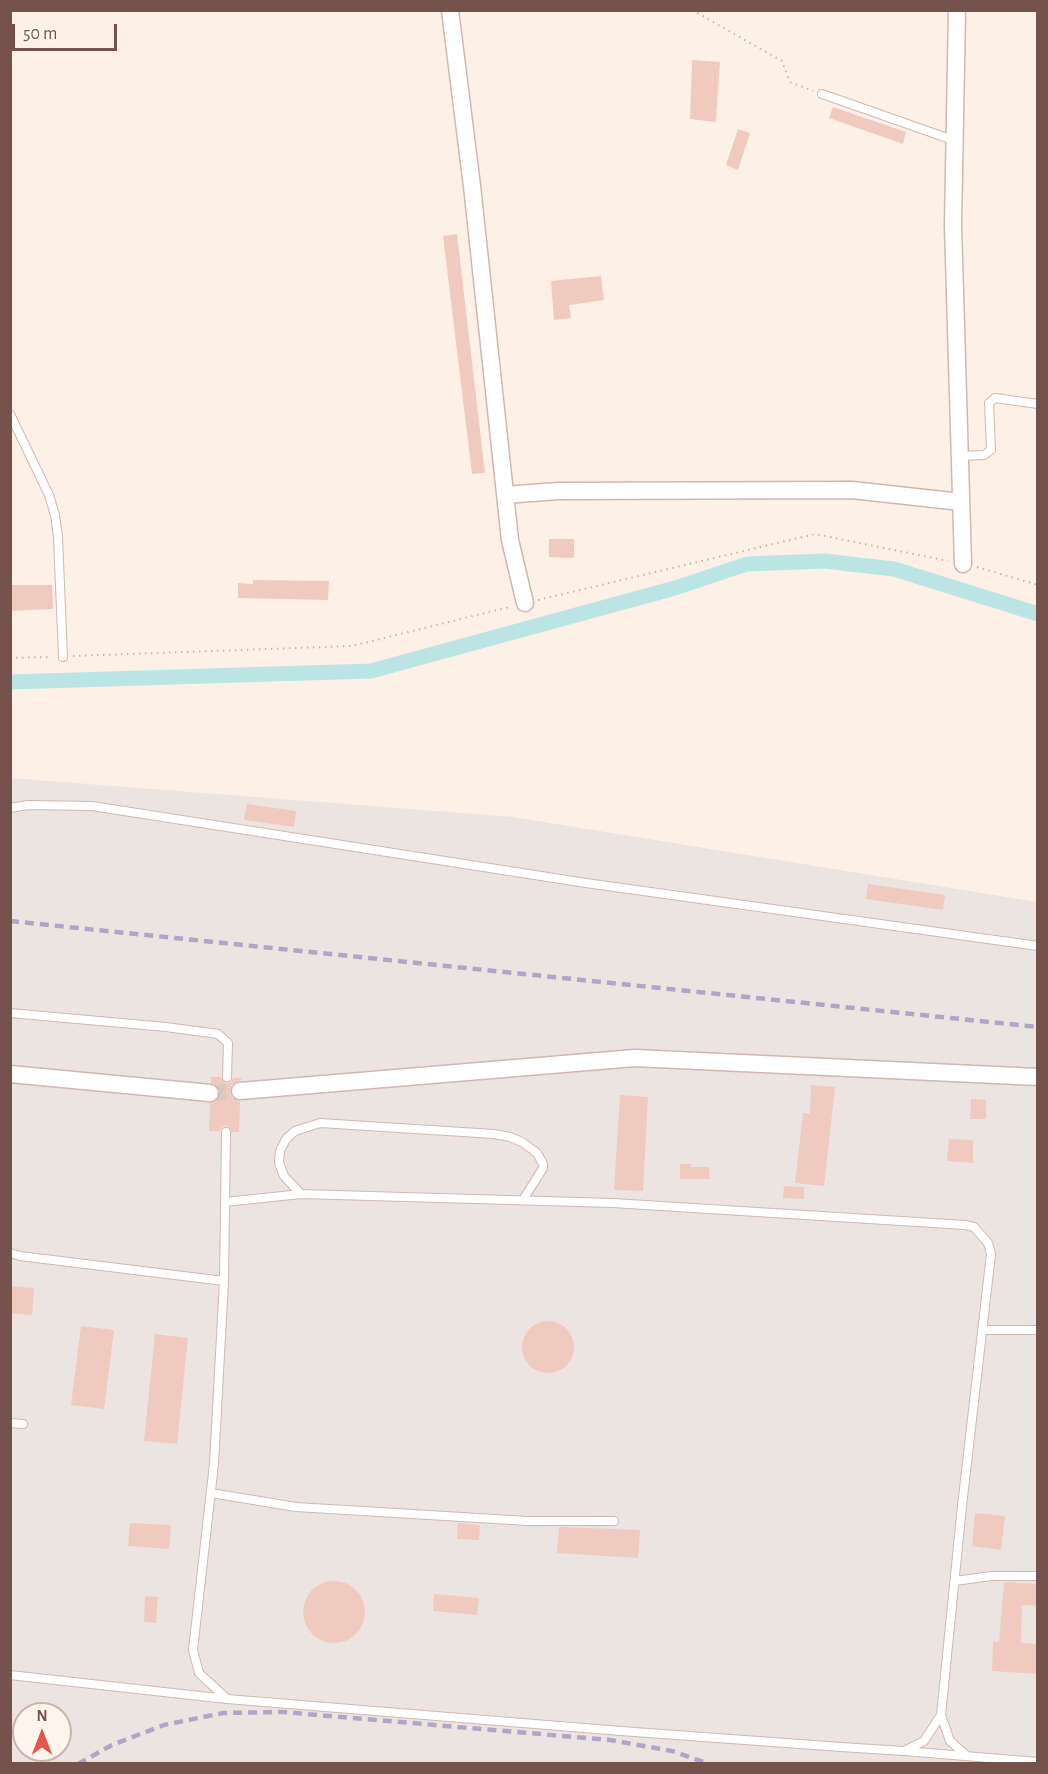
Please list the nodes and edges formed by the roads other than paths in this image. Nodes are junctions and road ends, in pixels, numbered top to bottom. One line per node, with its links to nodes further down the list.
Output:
1 (450, 10): 8 (street)
2 (957, 10): 4 (street)
3 (822, 94): 4 (lane)
4 (953, 140): 7 (street)
5 (1038, 404): 7 (lane)
6 (10, 414): 12 (lane)
7 (960, 456): 9 (street)
8 (505, 495): 9 (street); 11 (street)
9 (961, 502): 10 (street)
10 (963, 564)
11 (525, 603)
12 (63, 657)
13 (10, 808): 14 (lane)
14 (1038, 946)
15 (10, 1013): 17 (lane)
16 (10, 1074): 20 (street)
17 (227, 1077)
18 (1038, 1077): 19 (street)
19 (240, 1091)
20 (210, 1093)
21 (226, 1132): 24 (lane)
22 (301, 1194): 23 (lane); 23 (lane); 24 (lane)
23 (523, 1200): 27 (lane)
24 (225, 1202): 26 (lane)
25 (10, 1253): 26 (lane)
26 (224, 1281): 31 (lane)
27 (982, 1330): 28 (lane); 34 (lane)
28 (1038, 1330)
29 (10, 1423): 30 (lane)
30 (23, 1424)
31 (211, 1492): 32 (lane); 36 (lane)
32 (614, 1521)
33 (1038, 1576): 34 (lane)
34 (955, 1581): 37 (lane)
35 (10, 1676): 36 (lane)
36 (227, 1699): 38 (lane)
37 (941, 1715): 38 (lane); 39 (lane)
38 (904, 1750): 39 (lane)
39 (968, 1756): 40 (lane)
40 (1038, 1762)

